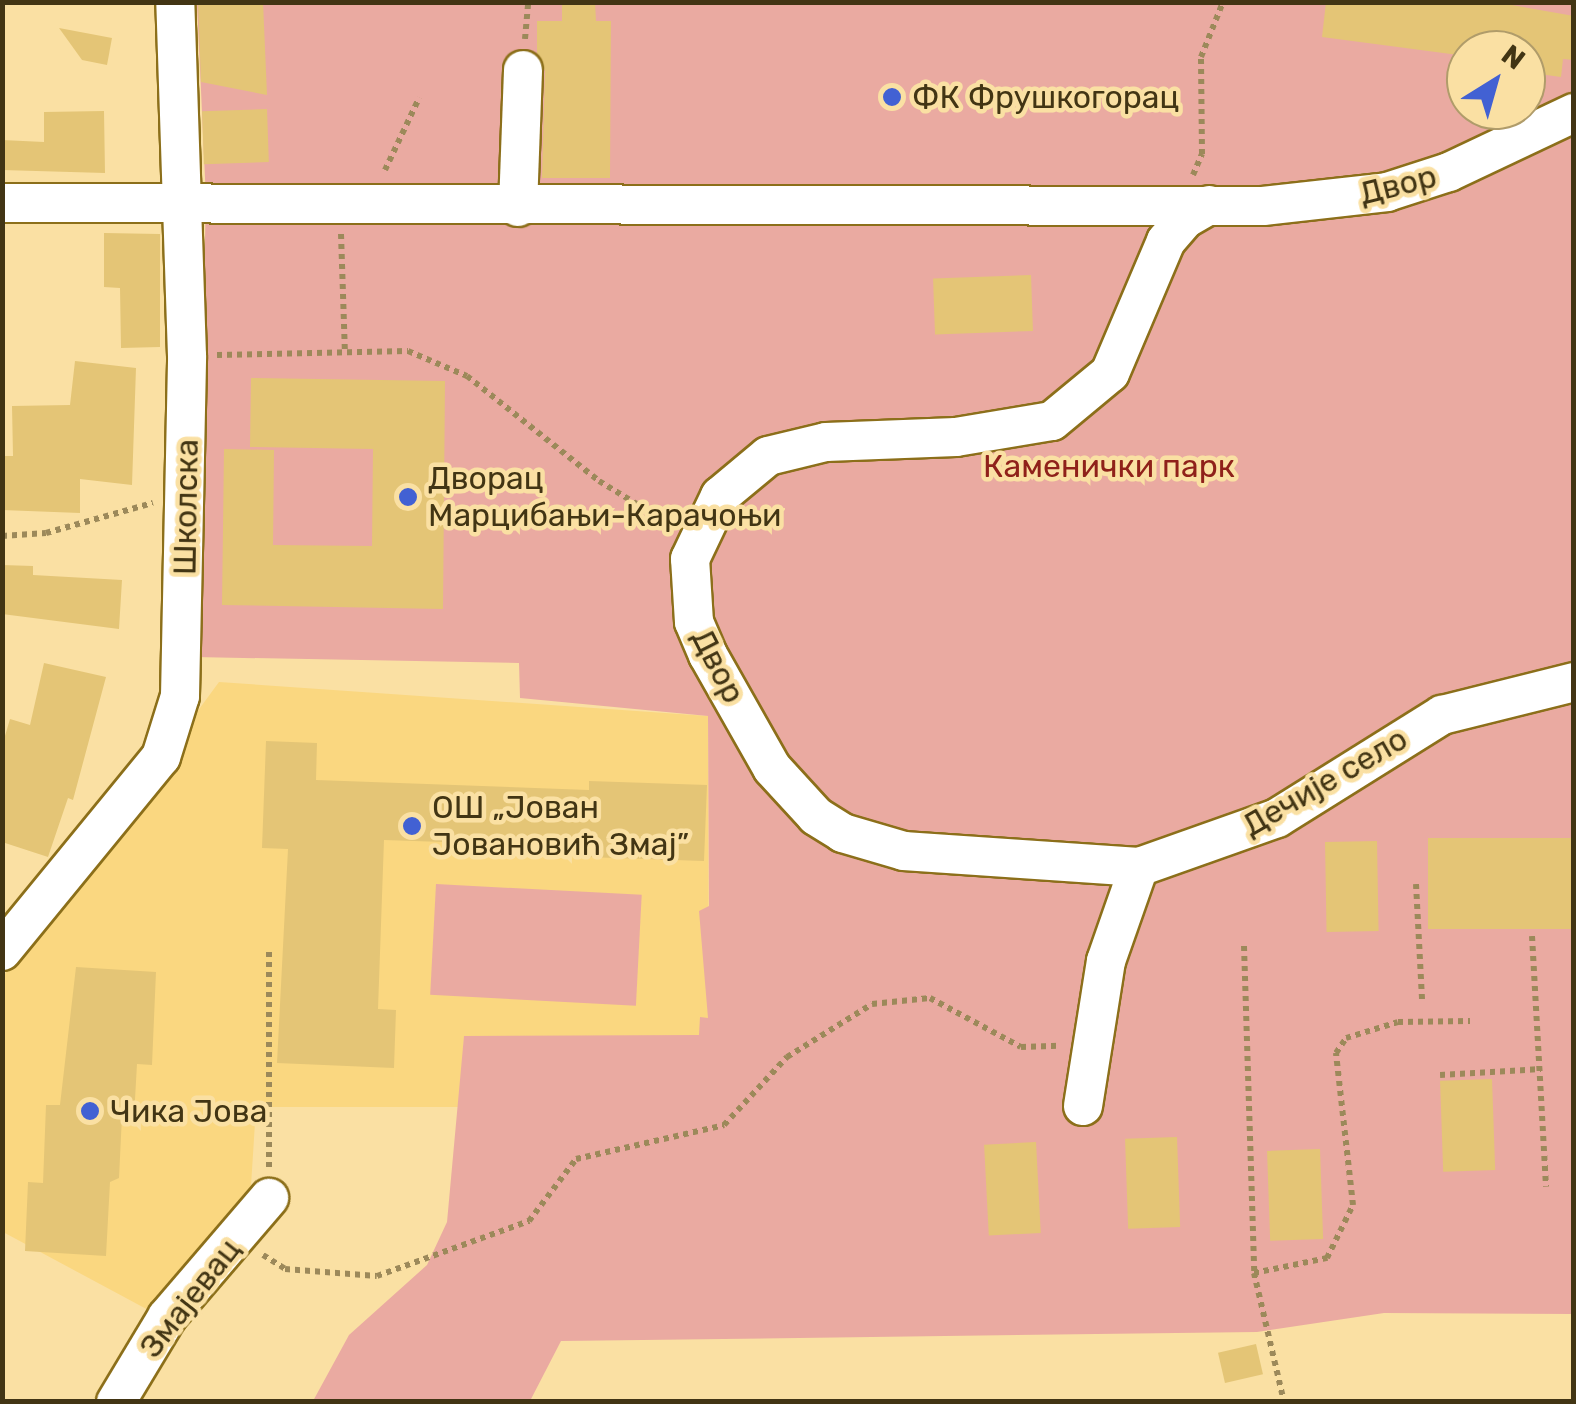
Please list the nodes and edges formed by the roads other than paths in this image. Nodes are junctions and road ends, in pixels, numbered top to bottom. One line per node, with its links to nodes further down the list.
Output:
1 (175, 2): 7 (street, Школска)
2 (523, 70): 6 (street)
3 (1574, 113): 5 (street, Двор)
4 (2, 203): 7 (street, Двор)
5 (1195, 205): 6 (street, Двор); 9 (street, Двор)
6 (518, 207): 7 (street, Двор)
7 (186, 208): 10 (street, Школска)
8 (1574, 682): 9 (street, Дечије село)
9 (1138, 868): 11 (street)
10 (2, 951)
11 (1083, 1106)
12 (270, 1198): 13 (street, Змајевац)
13 (116, 1402)

